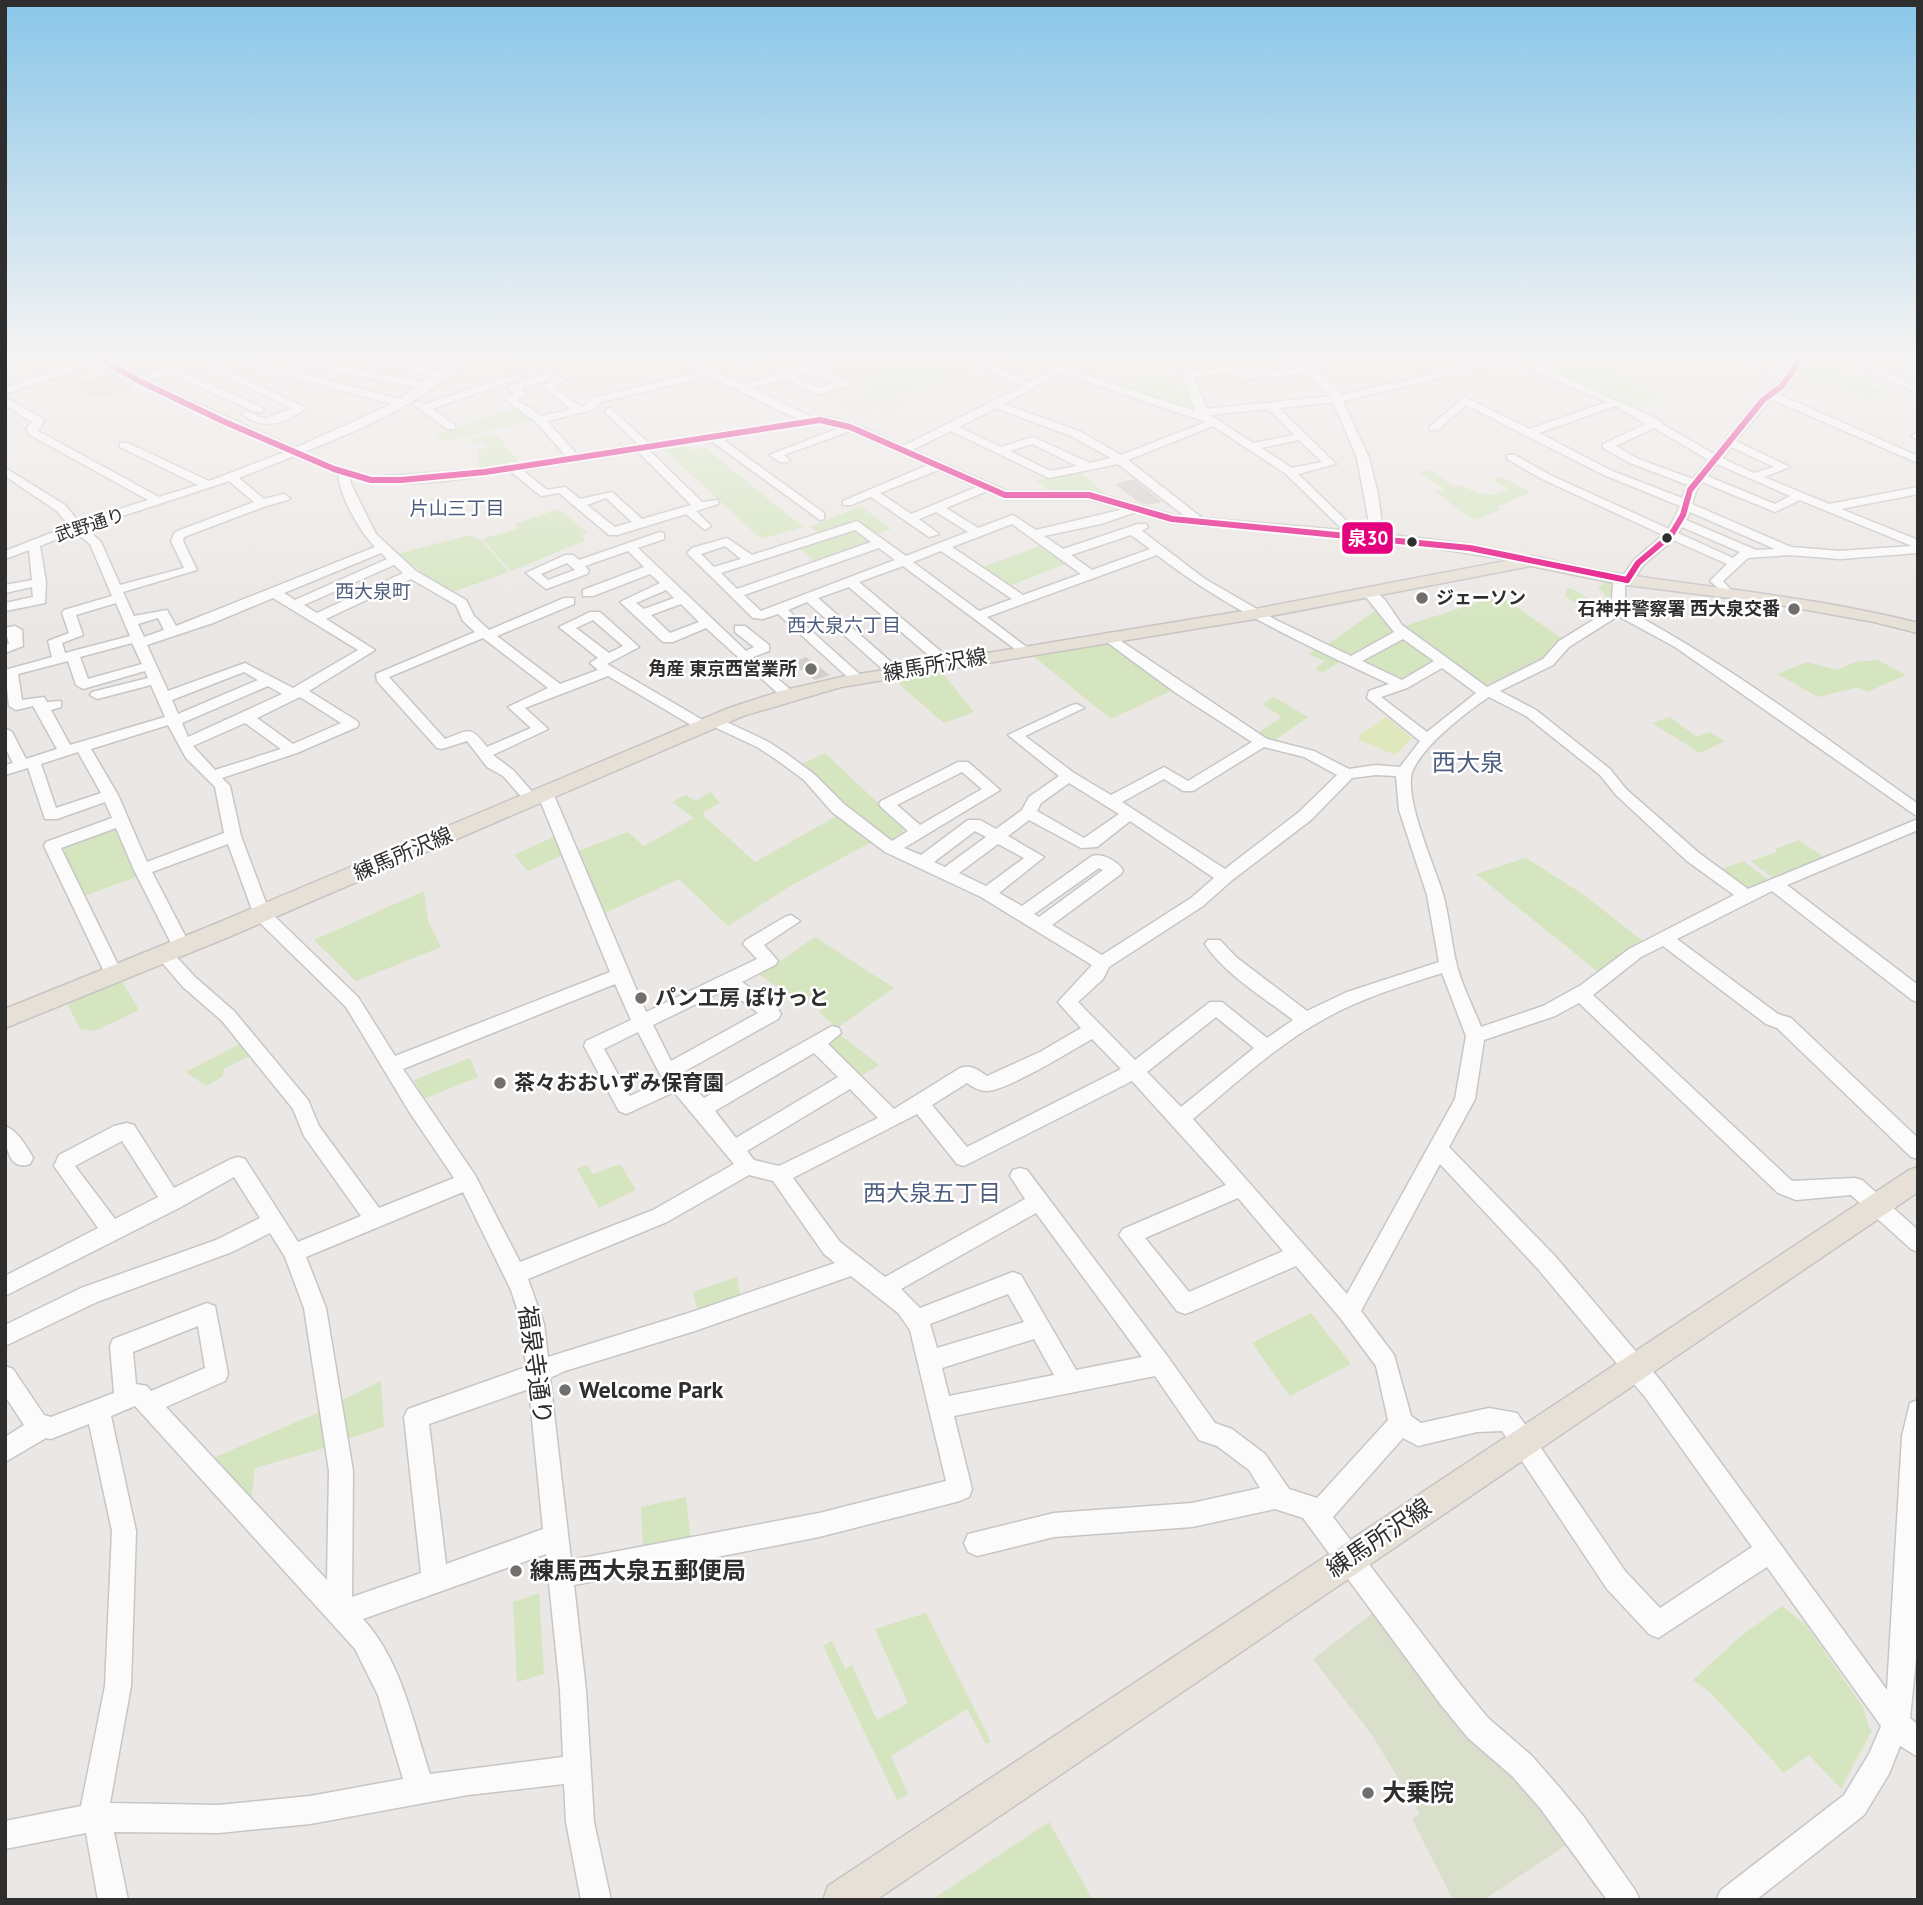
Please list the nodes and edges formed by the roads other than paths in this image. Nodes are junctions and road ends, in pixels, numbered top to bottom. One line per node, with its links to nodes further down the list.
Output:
1 (63, 449): 49 (street)
2 (132, 449): 43 (street)
3 (287, 449): 25 (street)
4 (302, 449): 25 (street, 武野通り)
5 (566, 449): 28 (street)
6 (631, 449): 28 (street)
7 (645, 449): 56 (street)
8 (729, 449): 59 (street)
9 (791, 449): 30 (street)
10 (994, 449): 26 (street)
11 (1009, 449): 26 (street)
12 (1051, 449): 35 (street)
13 (1103, 449): 31 (street)
14 (1141, 449): 31 (street)
15 (1257, 449): 38 (street)
16 (1325, 449): 33 (street)
17 (1344, 449): 33 (street)
18 (1560, 449): 54 (street)
19 (1612, 449): 42 (street)
20 (1699, 449): 29 (street)
21 (1723, 449): 29 (street)
22 (1744, 449): 41 (street)
23 (1893, 449): 32 (street)
24 (904, 450): 34 (street)
25 (294, 452): 39 (street); 40 (street, 武野通り)
26 (1000, 452): 35 (street)
27 (1511, 457): 72 (street)
28 (574, 458): 36 (street)
29 (1715, 459): 41 (street); 42 (street)
30 (784, 460)
31 (1119, 460): 35 (street); 62 (street)
32 (1918, 460)
33 (1346, 461): 38 (street); 76 (street)
34 (939, 465): 44 (street); 46 (street)
35 (1089, 467)
36 (513, 468): 39 (street); 52 (street)
37 (5, 471): 66 (street)
38 (1290, 472): 75 (street)
39 (344, 473): 82 (street)
40 (230, 477): 43 (street, 武野通り); 51 (street)
41 (1753, 477): 47 (street)
42 (1697, 481): 47 (street); 54 (street)
43 (208, 485): 49 (street, 武野通り)
44 (987, 487): 57 (street); 58 (street)
45 (1918, 490): 55 (street)
46 (872, 493): 53 (street); 60 (street)
47 (1800, 496): 55 (street)
48 (284, 498): 51 (street)
49 (160, 502): 66 (street, 武野通り)
50 (714, 502): 56 (street)
51 (262, 503): 107 (street)
52 (580, 503): 64 (street); 64 (street)
53 (847, 503)
54 (1686, 505): 63 (street); 84 (street)
55 (1831, 507): 73 (street)
56 (694, 508): 64 (street); 65 (street)
57 (937, 508): 60 (street); 69 (street)
58 (1135, 509): 61 (street); 71 (street)
59 (820, 516)
60 (911, 518): 70 (street)
61 (1165, 518): 62 (street); 67 (street)
62 (1200, 522): 75 (street)
63 (1680, 522): 72 (street); 85 (street)
64 (640, 523)
65 (705, 526)
66 (77, 527): 78 (street, 武野通り); 107 (street)
67 (1134, 531): 83 (street); 86 (street)
68 (1918, 531): 73 (street)
69 (978, 533): 71 (street); 81 (street)
70 (933, 534)
71 (1034, 534): 86 (street)
72 (1671, 535): 92 (street); 98 (street)
73 (1900, 535): 80 (street)
74 (660, 536): 79 (street)
75 (1356, 536): 76 (street)
76 (1378, 537): 90 (street)
77 (880, 543): 89 (street); 91 (street); 108 (street)
78 (29, 545): 87 (street, 武野通り); 100 (street)
79 (629, 546): 93 (street); 94 (street)
80 (1918, 546): 84 (street)
81 (944, 547): 91 (street); 111 (street)
82 (383, 548): 88 (street); 104 (street)
83 (1159, 550): 97 (street); 118 (street)
84 (1790, 551): 85 (street)
85 (1752, 553): 92 (street)
86 (1061, 554): 97 (street)
87 (5, 555)
88 (395, 560): 96 (street); 113 (street)
89 (750, 560): 95 (street); 95 (street)
90 (1531, 561): 98 (main road, 練馬所沢線); 105 (main road, 練馬所沢線)
91 (906, 562): 99 (street); 119 (street)
92 (1734, 563): 103 (street)
93 (577, 565)
94 (653, 568): 101 (street); 106 (street)
95 (712, 572): 108 (street)
96 (412, 574): 120 (street); 129 (street)
97 (1089, 574): 111 (street)
98 (1623, 579): 103 (main road, 練馬所沢線); 115 (street)
99 (850, 581): 109 (street); 139 (street)
100 (40, 582): 102 (street); 114 (street)
101 (668, 584): 110 (street); 117 (street)
102 (5, 589)
103 (1726, 591): 124 (main road, 練馬所沢線)
104 (273, 592): 113 (street); 127 (street)
105 (1368, 592): 118 (main road, 練馬所沢線); 128 (street)
106 (588, 593)
107 (118, 594): 121 (street); 136 (street)
108 (735, 594): 109 (street)
109 (809, 597): 140 (street)
110 (683, 599): 117 (street); 122 (street)
111 (1022, 600): 119 (street)
112 (569, 601): 129 (street)
113 (294, 605): 120 (street)
114 (5, 607)
115 (1618, 611): 146 (street); 172 (street)
116 (784, 613): 142 (street)
117 (642, 614): 122 (street)
118 (1255, 614): 131 (main road, 練馬所沢線); 137 (street)
119 (978, 616): 134 (street)
120 (317, 618): 147 (street)
121 (129, 622): 127 (street); 132 (street)
122 (707, 623): 130 (street)
123 (755, 623): 125 (street)
124 (1918, 628)
125 (740, 629): 130 (street); 135 (street)
126 (5, 632): 133 (street)
127 (172, 632): 132 (street)
128 (1403, 633): 137 (street); 138 (street)
129 (486, 634): 145 (street); 162 (street)
130 (722, 636): 135 (street)
131 (1109, 637): 134 (main road, 練馬所沢線); 157 (street)
132 (138, 641): 136 (street); 141 (street)
133 (5, 649)
134 (1023, 651): 139 (main road, 練馬所沢線)
135 (744, 656): 149 (street)
136 (67, 658): 141 (street); 161 (street)
137 (1353, 660): 144 (street)
138 (1444, 661): 144 (street); 146 (street)
139 (946, 663): 140 (main road, 練馬所沢線)
140 (894, 672): 142 (main road, 練馬所沢線)
141 (153, 673): 148 (street); 150 (street)
142 (858, 679): 149 (main road, 練馬所沢線)
143 (268, 681): 147 (street); 150 (street); 153 (street)
144 (1402, 685): 156 (street)
145 (558, 689): 154 (street); 162 (street)
146 (1487, 692): 156 (street); 187 (street)
147 (297, 693): 152 (street); 160 (street)
148 (97, 695)
149 (788, 695): 154 (main road, 練馬所沢線)
150 (163, 698): 153 (street)
151 (1077, 708): 168 (street)
152 (247, 718): 158 (street); 160 (street)
153 (172, 720): 158 (street); 159 (street)
154 (708, 724): 170 (main road, 練馬所沢線); 180 (street)
155 (5, 732): 163 (street)
156 (1428, 740): 165 (street)
157 (1262, 742): 167 (street); 171 (street)
158 (184, 744): 166 (street)
159 (82, 746): 161 (street); 169 (street)
160 (292, 750): 166 (street)
161 (65, 751): 163 (street)
162 (484, 754): 170 (street)
163 (27, 763): 164 (street); 169 (street)
164 (5, 770)
165 (1404, 772): 167 (street); 196 (street)
166 (212, 775): 179 (street)
167 (1347, 775): 184 (street)
168 (1069, 776): 171 (street); 173 (street)
169 (110, 795): 175 (street)
170 (538, 796): 189 (main road, 練馬所沢線); 198 (street)
171 (1111, 802): 174 (street)
172 (1918, 812)
173 (1028, 813): 174 (street); 178 (street)
174 (1130, 814): 184 (street)
175 (120, 821): 182 (street); 197 (street)
176 (1918, 824): 185 (street)
177 (918, 832): 177 (street); 180 (street)
178 (998, 835): 181 (street); 183 (street); 186 (street)
179 (233, 836): 182 (street); 189 (street)
180 (891, 848): 181 (street)
181 (921, 863): 183 (street)
182 (142, 870): 194 (street)
183 (947, 874): 186 (street)
184 (1225, 877): 195 (street)
185 (1775, 885): 187 (street); 201 (street)
186 (987, 893): 188 (street)
187 (1746, 896): 192 (street)
188 (1024, 913): 191 (street); 191 (street)
189 (261, 914): 194 (main road, 練馬所沢線); 208 (street, 福泉寺通り)
190 (790, 921): 199 (street)
191 (1040, 925): 195 (street)
192 (1663, 937): 200 (street); 218 (street)
193 (1214, 944): 203 (street)
194 (173, 950): 197 (main road, 練馬所沢線); 229 (street)
195 (1102, 963): 205 (street)
196 (1448, 965): 203 (street); 206 (street)
197 (114, 975): 202 (main road, 練馬所沢線)
198 (620, 975): 204 (street); 208 (street)
199 (729, 981): 204 (street); 210 (street)
200 (1581, 994): 206 (street); 228 (street)
201 (1918, 995)
202 (5, 1019)
203 (1307, 1021): 207 (street)
204 (643, 1023): 210 (street); 210 (street)
205 (1093, 1029): 209 (street); 212 (street)
206 (1475, 1036): 217 (street)
207 (1267, 1048): 209 (street); 214 (street)
208 (390, 1066): 224 (street, 福泉寺通り)
209 (1134, 1071): 212 (street); 214 (street)
210 (671, 1078): 213 (street)
211 (851, 1079): 213 (street); 215 (street); 220 (street)
212 (919, 1103): 215 (street)
213 (702, 1108): 220 (street)
214 (1181, 1118): 225 (street)
215 (892, 1120): 221 (street)
216 (5, 1134): 219 (street)
217 (1439, 1150): 239 (street); 245 (street)
218 (1918, 1151)
219 (23, 1158)
220 (740, 1158): 221 (street); 236 (street)
221 (780, 1175): 235 (street)
222 (1020, 1176): 226 (street)
223 (1918, 1178): 228 (main road, 練馬所沢線)
224 (468, 1181): 229 (street); 236 (street, 福泉寺通り)
225 (1242, 1187): 234 (street); 234 (street)
226 (1039, 1201): 238 (street); 244 (street)
227 (172, 1202): 230 (street); 231 (street); 231 (street)
228 (1877, 1206): 232 (street); 245 (main road, 練馬所沢線)
229 (375, 1219): 233 (street)
230 (274, 1221): 233 (street); 242 (street)
231 (113, 1232): 237 (street)
232 (1918, 1243)
233 (294, 1253): 264 (street)
234 (1300, 1254): 239 (street)
235 (855, 1265): 238 (street); 246 (street)
236 (515, 1274): 246 (street, 福泉寺通り)
237 (5, 1287)
238 (884, 1288): 240 (street)
239 (1349, 1312): 252 (street)
240 (916, 1319): 241 (street); 243 (street)
241 (1040, 1326): 243 (street); 248 (street)
242 (5, 1336)
243 (929, 1361): 249 (street)
244 (1160, 1364): 248 (street); 256 (street)
245 (1634, 1366): 254 (main road, 練馬所沢線); 260 (street)
246 (538, 1373): 258 (street, 福泉寺通り); 263 (street)
247 (5, 1376): 253 (street)
248 (1070, 1381): 249 (street)
249 (941, 1408): 262 (street)
250 (98, 1410): 253 (street); 264 (street); 269 (street)
251 (1918, 1411): 265 (street)
252 (1401, 1423): 254 (street); 257 (street)
253 (42, 1427): 255 (street)
254 (1523, 1441): 260 (street); 261 (main road, 練馬所沢線)
255 (5, 1451)
256 (1278, 1496): 257 (street); 259 (street)
257 (1317, 1516): 261 (street)
258 (557, 1537): 262 (street, 福泉寺通り); 263 (street)
259 (976, 1543)
260 (1770, 1550): 265 (street)
261 (1349, 1558): 273 (main road, 練馬所沢線); 274 (street)
262 (561, 1575): 267 (street, 福泉寺通り)
263 (435, 1582): 264 (street)
264 (340, 1615): 268 (street)
265 (1896, 1724): 266 (street); 275 (street)
266 (1918, 1743)
267 (576, 1769): 268 (street); 272 (street, 福泉寺通り)
268 (421, 1790): 269 (street)
269 (95, 1816): 270 (street); 271 (street)
270 (5, 1835)
271 (113, 1900)
272 (596, 1900)
273 (842, 1900)
274 (1625, 1900)
275 (1731, 1900)

